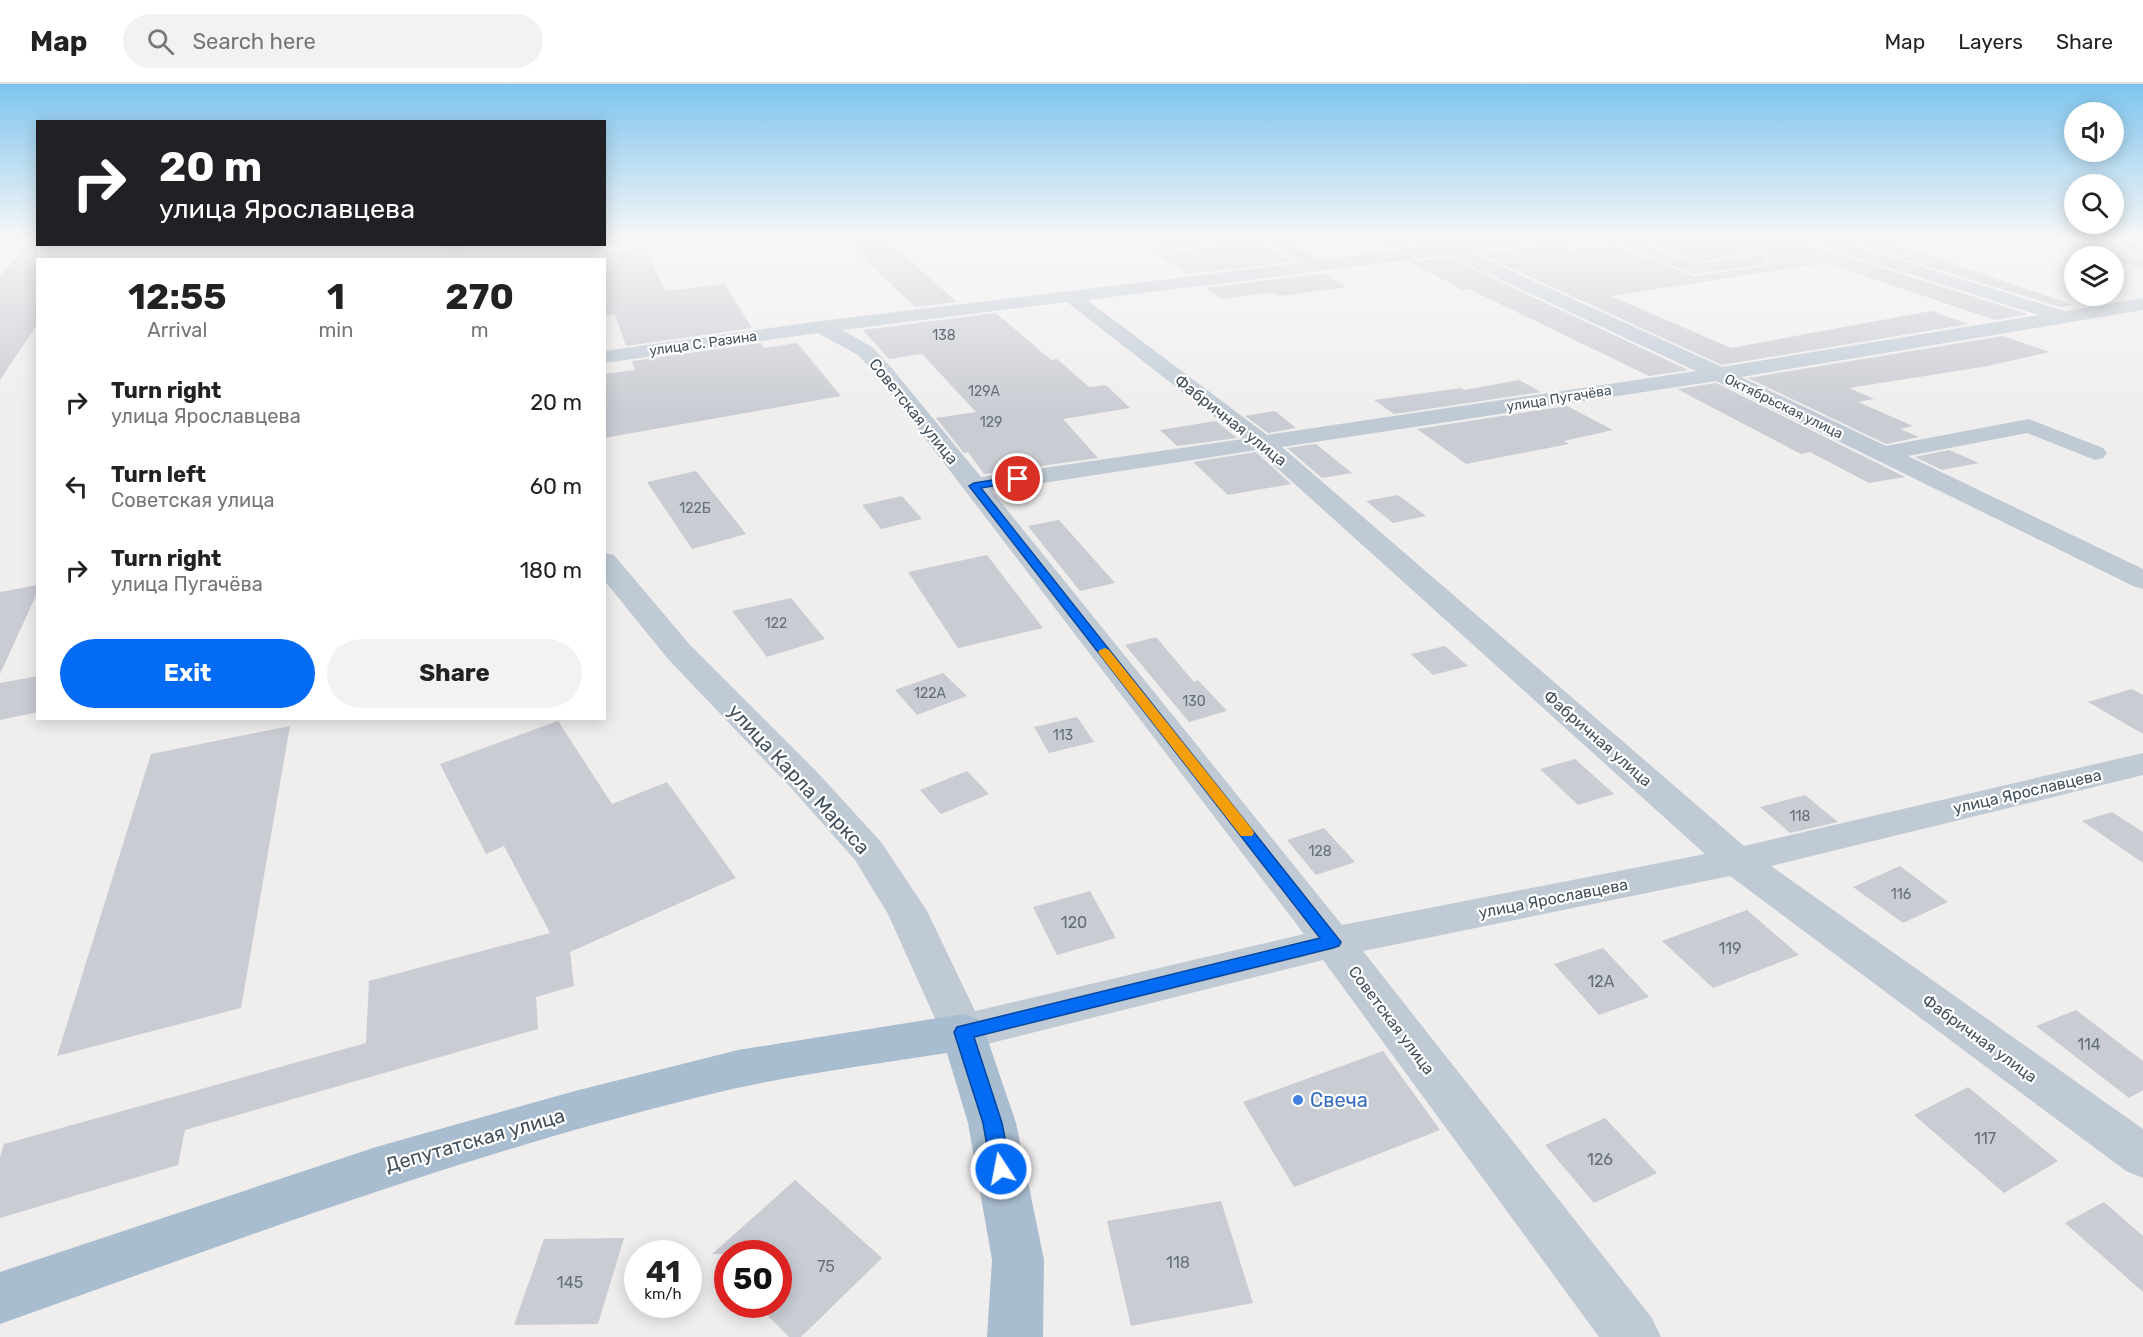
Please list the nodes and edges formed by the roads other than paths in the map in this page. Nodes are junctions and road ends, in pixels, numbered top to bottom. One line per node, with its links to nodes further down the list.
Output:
1 (1084, 295): 4 (street, улица С. Разина)
2 (1550, 295): 9 (street, Октябрьская улица)
3 (1996, 295): 6 (street)
4 (1072, 297): 7 (street, улица С. Разина); 10 (street, Фабричная улица)
5 (2143, 304): 6 (street, улица Пугачёва)
6 (2069, 318): 9 (street, улица Пугачёва)
7 (821, 327): 8 (street, улица С. Разина); 13 (street, Советская улица)
8 (606, 357)
9 (1719, 374): 10 (street, улица Пугачёва); 12 (street, Октябрьская улица)
10 (1263, 443): 13 (street, улица Пугачёва); 17 (street, Фабричная улица)
11 (2095, 453): 12 (street)
12 (1883, 454): 15 (street, Октябрьская улица)
13 (974, 486): 18 (street, Советская улица)
14 (606, 563): 19 (street, улица Карла Маркса)
15 (2143, 579)
16 (2143, 764): 17 (street, улица Ярославцева)
17 (1737, 861): 18 (street, улица Ярославцева); 20 (street, Фабричная улица)
18 (1333, 942): 19 (street, улица Ярославцева); 23 (street, Советская улица)
19 (963, 1032): 21 (main road, Депутатская улица); 22 (main road, улица Карла Маркса)
20 (2143, 1156)
21 (0, 1298)
22 (1015, 1337)
23 (1633, 1337)

